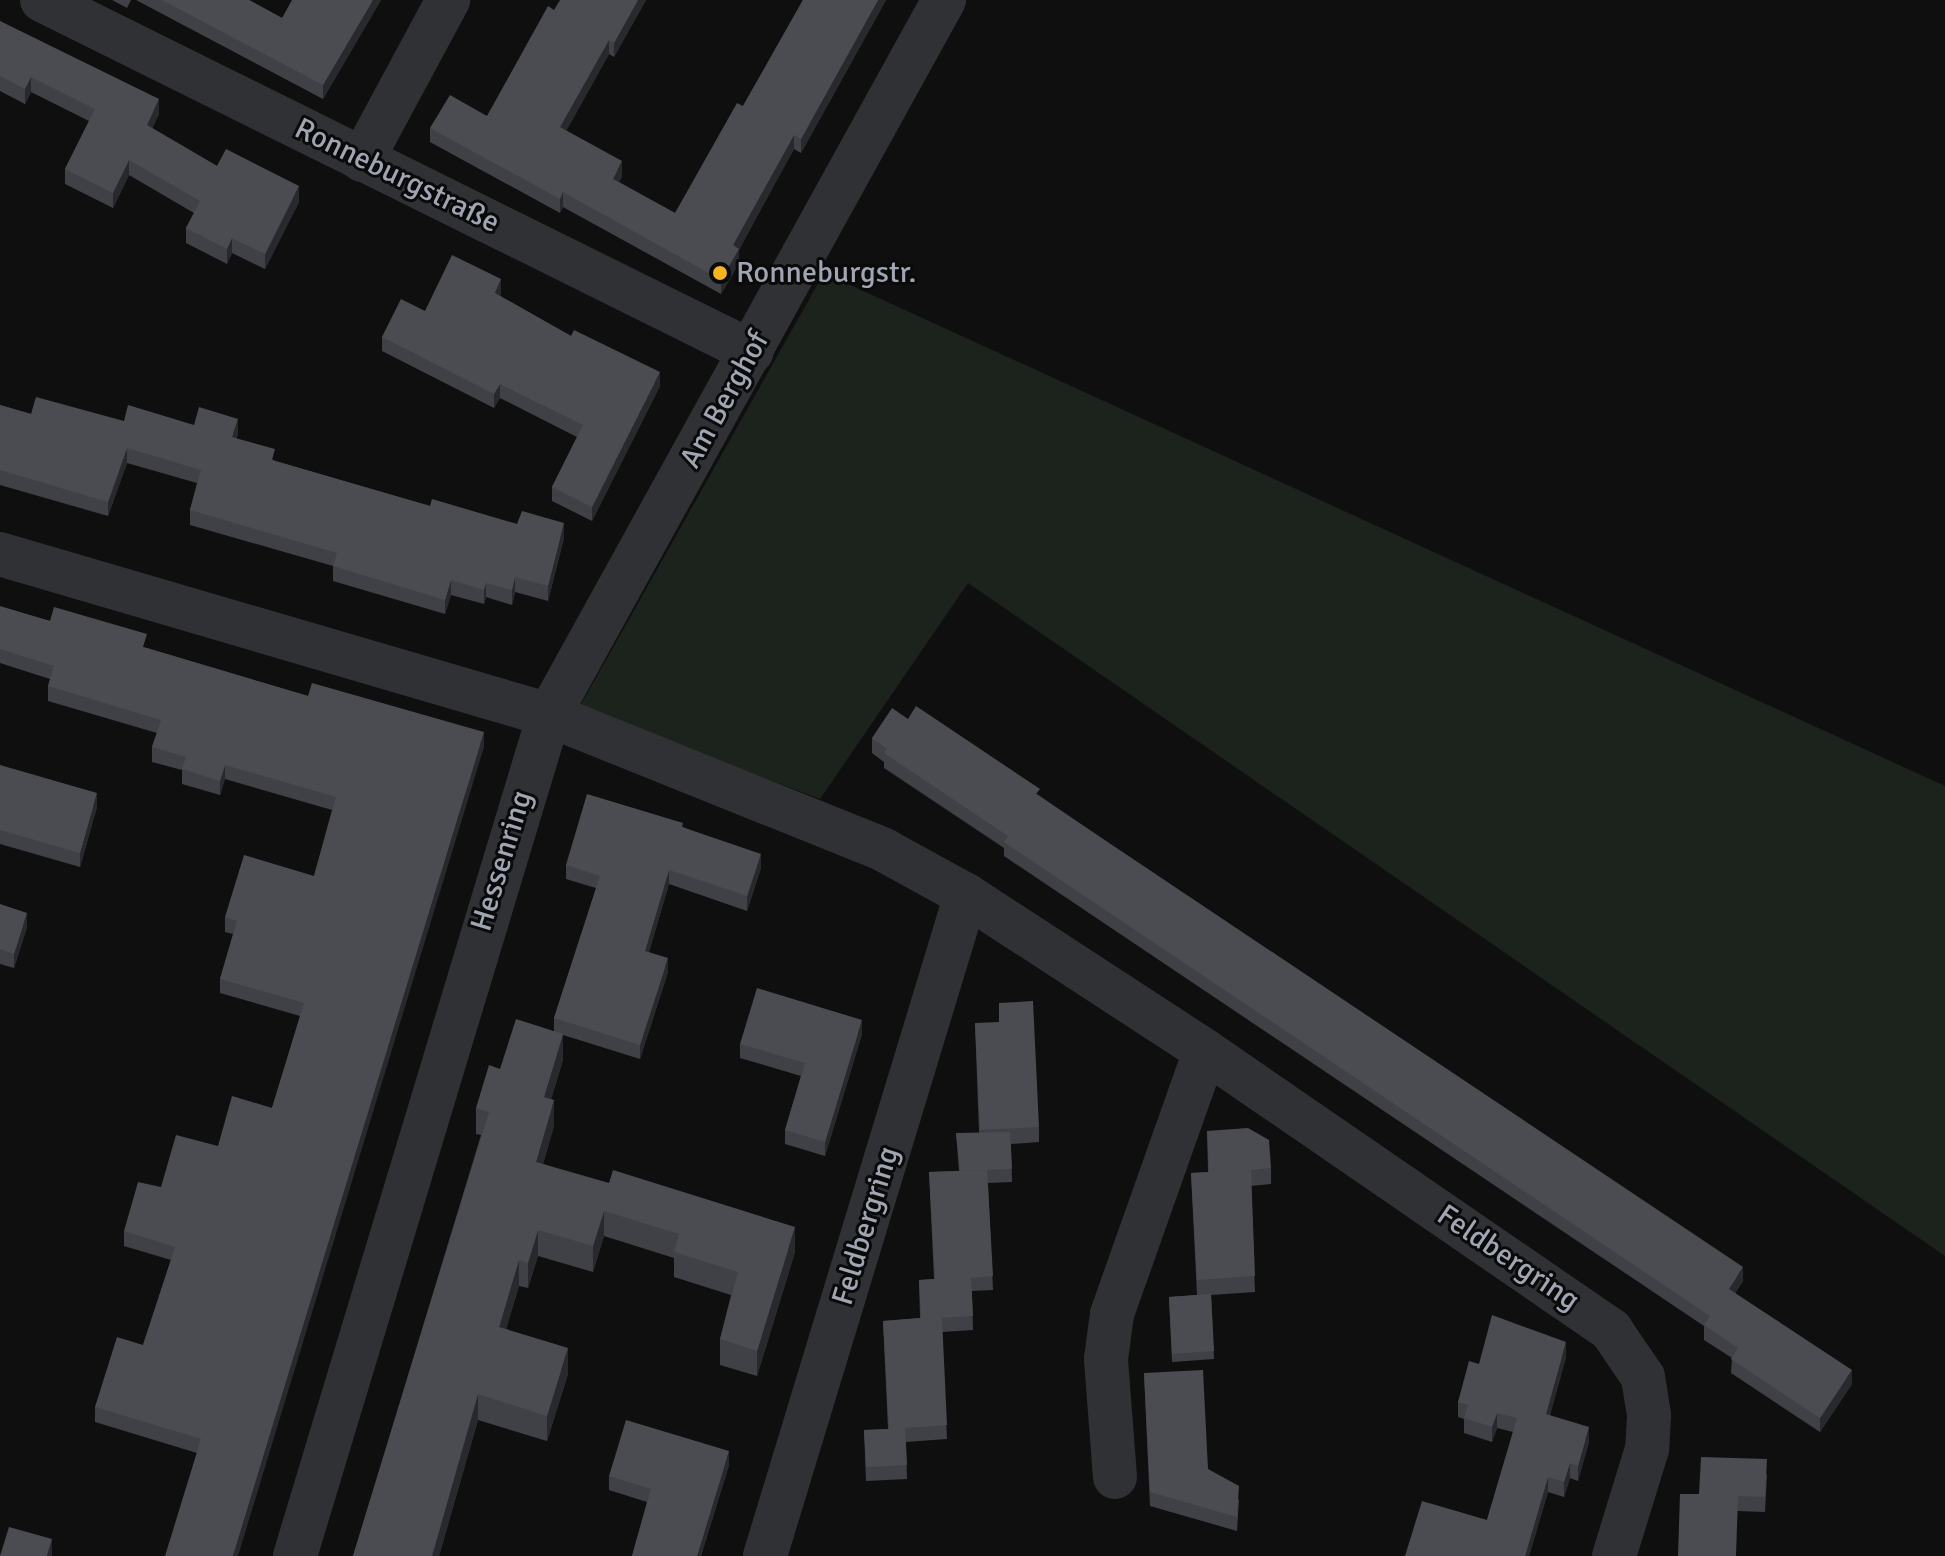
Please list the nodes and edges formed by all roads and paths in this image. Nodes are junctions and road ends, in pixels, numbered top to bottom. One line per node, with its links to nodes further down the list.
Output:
1 (42, 0): 4 (street, Ronneburgstraße)
2 (448, 0): 4 (street)
3 (944, 0): 5 (street, Am Berghof)
4 (362, 160): 5 (street, Ronneburgstraße)
5 (752, 352): 7 (street, Am Berghof)
6 (0, 554): 7 (street)
7 (549, 715): 8 (street, Feldbergring); 11 (street, Hessenring)
8 (966, 895): 9 (street, Feldbergring); 12 (street, Feldbergring)
9 (1205, 1051): 10 (street); 13 (street, Feldbergring)
10 (1115, 1477)
11 (295, 1556)
12 (765, 1556)
13 (1614, 1556)

